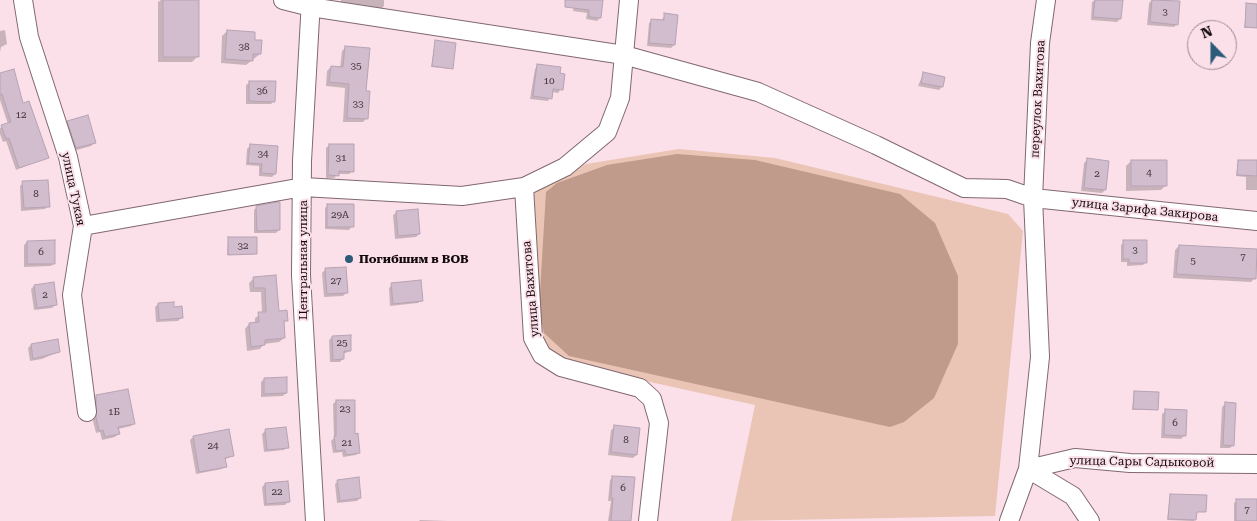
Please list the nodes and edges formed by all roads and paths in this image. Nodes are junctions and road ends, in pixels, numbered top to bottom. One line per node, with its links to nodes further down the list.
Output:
1 (23, 0): 11 (street, улица Тукая)
2 (283, 0): 5 (street, улица Зарифа Закирова)
3 (629, 0): 6 (street)
4 (1046, 0): 9 (street, переулок Вахитова)
5 (311, 3): 6 (street, улица Зарифа Закирова); 7 (street, Центральная улица)
6 (624, 55): 8 (street); 9 (street, улица Зарифа Закирова)
7 (303, 187): 8 (street); 11 (street); 15 (street, Центральная улица)
8 (524, 187): 16 (street, улица Вахитова)
9 (1033, 198): 10 (street, улица Зарифа Закирова); 14 (street, переулок Вахитова)
10 (1257, 221)
11 (82, 226): 12 (street, улица Тукая)
12 (87, 412)
13 (1257, 464): 14 (street, улица Сары Садыковой)
14 (1028, 469): 17 (street, переулок Вахитова); 18 (street)
15 (315, 521)
16 (648, 521)
17 (1009, 521)
18 (1090, 521)

